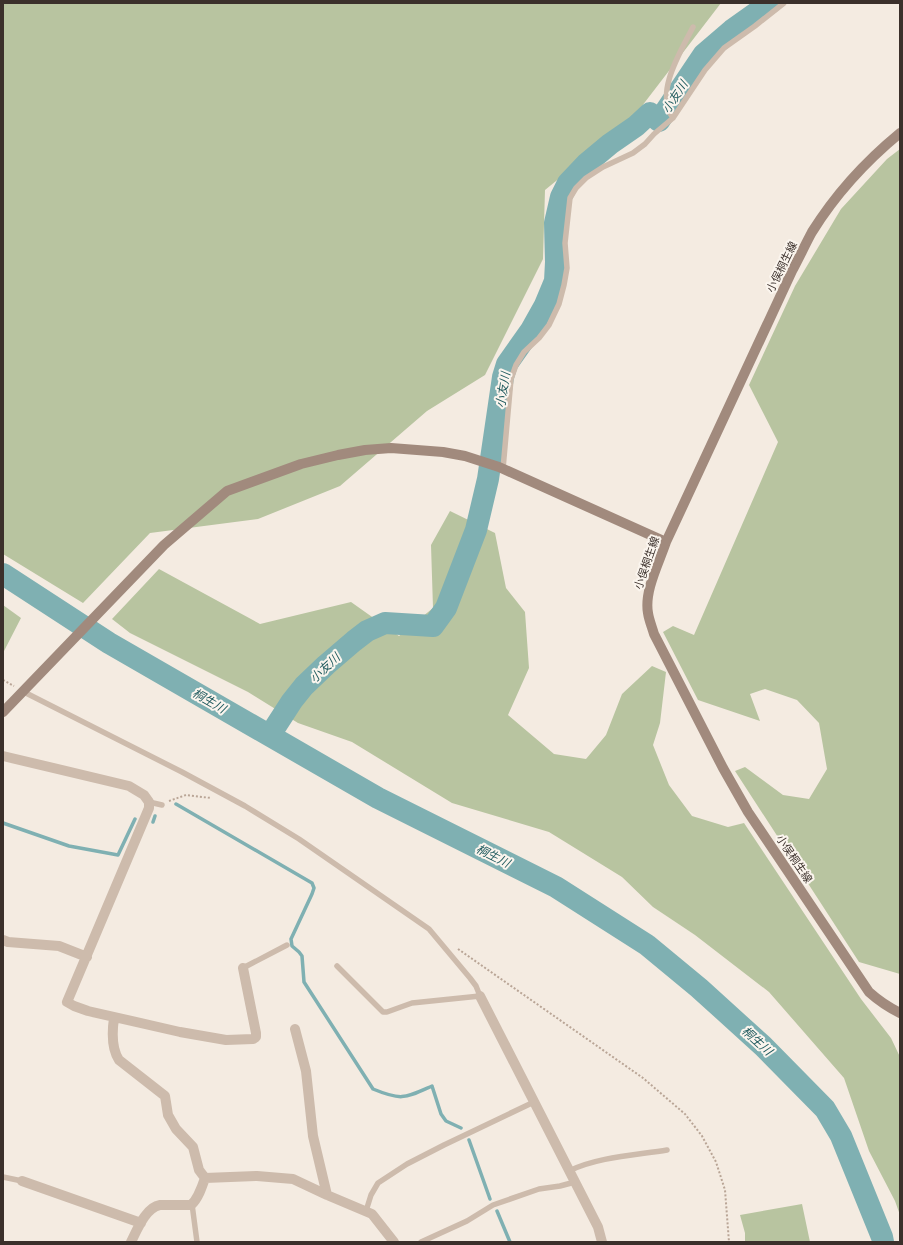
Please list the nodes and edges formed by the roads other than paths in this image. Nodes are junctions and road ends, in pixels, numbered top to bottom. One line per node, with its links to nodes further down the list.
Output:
1 (784, 3): 3 (lane)
2 (692, 28): 3 (lane)
3 (672, 117): 5 (lane)
4 (900, 133): 6 (main road, 小俣桐生線)
5 (501, 468): 6 (main road); 7 (main road)
6 (666, 542): 18 (main road, 小俣桐生線)
7 (22, 688): 8 (main road); 17 (lane)
8 (3, 712)
9 (3, 756): 10 (street)
10 (150, 802): 11 (lane); 14 (street)
11 (162, 805)
12 (3, 940): 14 (street)
13 (286, 945): 16 (lane)
14 (86, 957): 19 (street)
15 (337, 966): 17 (lane)
16 (243, 968): 19 (street)
17 (480, 996): 21 (street)
18 (900, 1012)
19 (114, 1018): 25 (street)
20 (295, 1029): 28 (street)
21 (534, 1102): 23 (street); 30 (lane)
22 (668, 1150): 23 (lane)
23 (569, 1171): 27 (street)
24 (3, 1177): 26 (lane)
25 (204, 1178): 28 (street); 29 (street)
26 (22, 1181): 31 (street)
27 (575, 1182): 35 (lane); 36 (street)
28 (327, 1195): 30 (street)
29 (192, 1204): 31 (street); 33 (lane)
30 (366, 1210): 34 (street)
31 (141, 1223): 32 (street)
32 (131, 1242)
33 (197, 1242)
34 (394, 1242)
35 (420, 1242)
36 (602, 1242)

